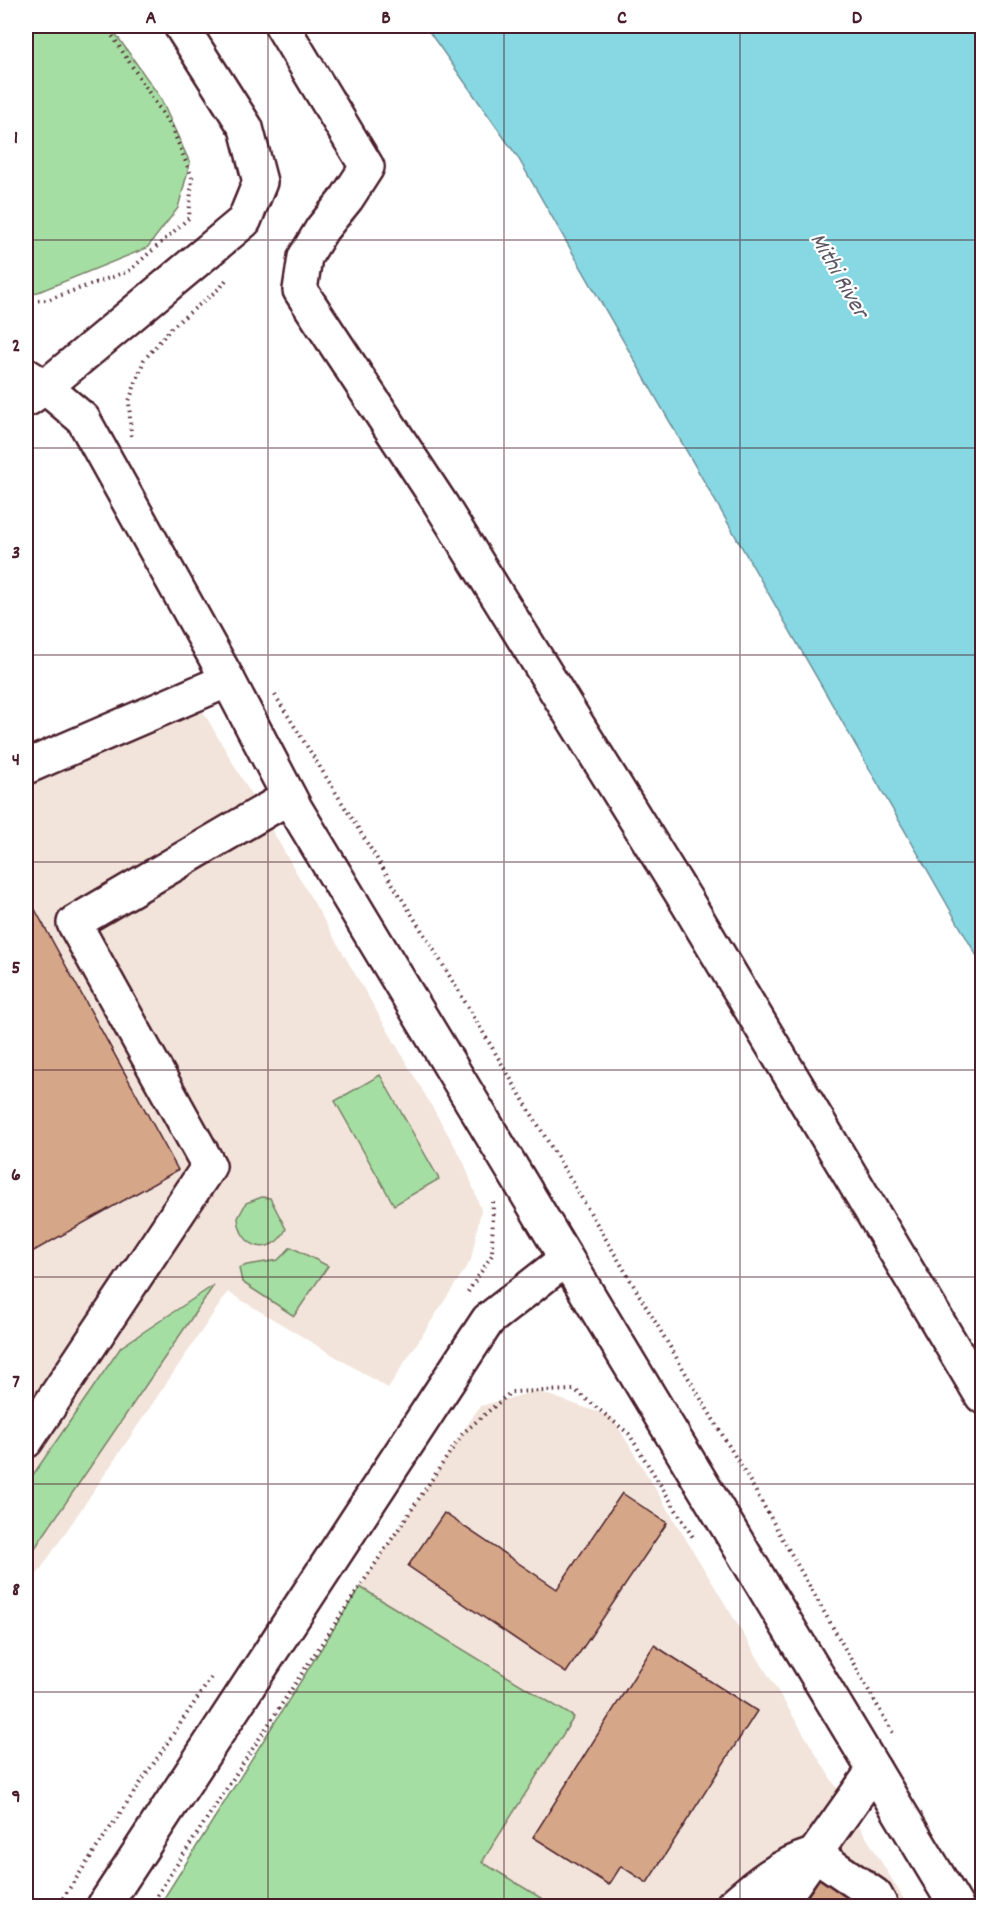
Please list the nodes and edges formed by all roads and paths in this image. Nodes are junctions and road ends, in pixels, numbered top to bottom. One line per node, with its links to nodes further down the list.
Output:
1 (106, 26): 5 (path)
2 (181, 26): 6 (street)
3 (282, 26): 15 (street)
4 (228, 278): 7 (path)
5 (26, 301)
6 (32, 388): 8 (street)
7 (132, 448)
8 (228, 680): 10 (street); 11 (street)
9 (274, 694): 19 (path)
10 (26, 767)
11 (289, 797): 13 (street); 16 (street)
12 (488, 1193): 14 (path)
13 (566, 1260): 20 (street); 23 (street)
14 (467, 1294)
15 (982, 1396)
16 (26, 1441)
17 (696, 1542): 24 (path)
18 (218, 1669): 22 (path)
19 (895, 1736)
20 (874, 1770): 21 (street); 28 (street)
21 (815, 1854): 25 (street); 26 (street); 27 (street)
22 (54, 1906)
23 (104, 1906)
24 (152, 1906)
25 (732, 1906)
26 (778, 1906)
27 (881, 1906)
28 (956, 1906)

